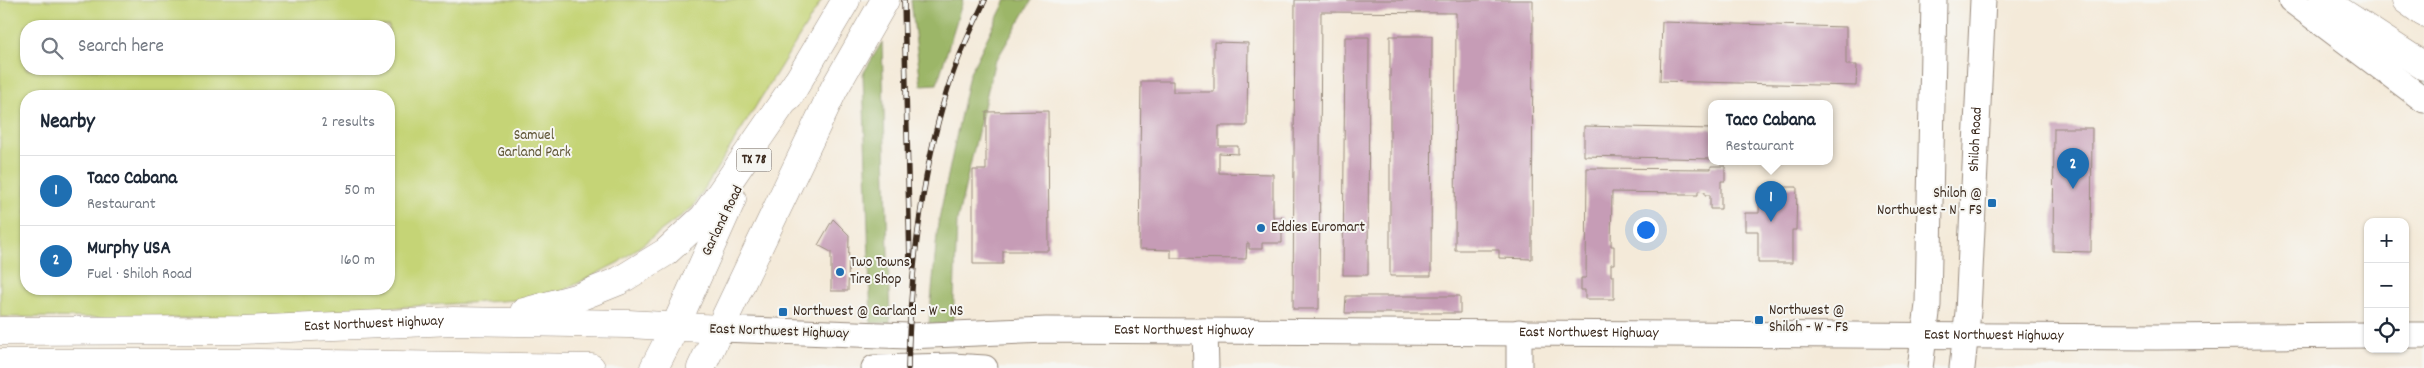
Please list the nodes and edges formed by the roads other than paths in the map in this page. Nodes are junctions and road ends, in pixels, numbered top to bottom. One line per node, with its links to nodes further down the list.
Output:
1 (846, 0): 10 (main road, Garland Road / TX 78)
2 (885, 0): 14 (main road, TX 78)
3 (1934, 0): 18 (main road)
4 (1983, 0): 19 (main road, Shiloh Road)
5 (2291, 0): 11 (main road)
6 (2323, 0): 9 (main road)
7 (2406, 0): 8 (main road)
8 (2424, 13)
9 (2424, 66)
10 (797, 82): 12 (main road); 13 (main road, Garland Road / TX 78)
11 (2424, 100)
12 (453, 321): 13 (main road, East Northwest Highway); 15 (main road, East Northwest Highway)
13 (675, 327): 14 (main road, East Northwest Highway); 26 (main road, Garland Road / TX 78)
14 (720, 329): 16 (main road, East Northwest Highway); 27 (main road, TX 78)
15 (0, 331)
16 (1205, 331): 17 (main road, East Northwest Highway); 30 (main road)
17 (1518, 332): 18 (main road, East Northwest Highway); 31 (main road)
18 (1924, 335): 19 (main road, East Northwest Highway); 32 (main road)
19 (1965, 335): 20 (main road, East Northwest Highway); 33 (main road, Shiloh Road)
20 (2364, 335)
21 (2409, 335): 22 (main road)
22 (2424, 335)
23 (0, 363): 24 (main road)
24 (509, 368): 25 (main road)
25 (591, 368)
26 (654, 368)
27 (701, 368)
28 (874, 368): 29 (main road)
29 (985, 368)
30 (1206, 368)
31 (1519, 368)
32 (1920, 368)
33 (1962, 368)

